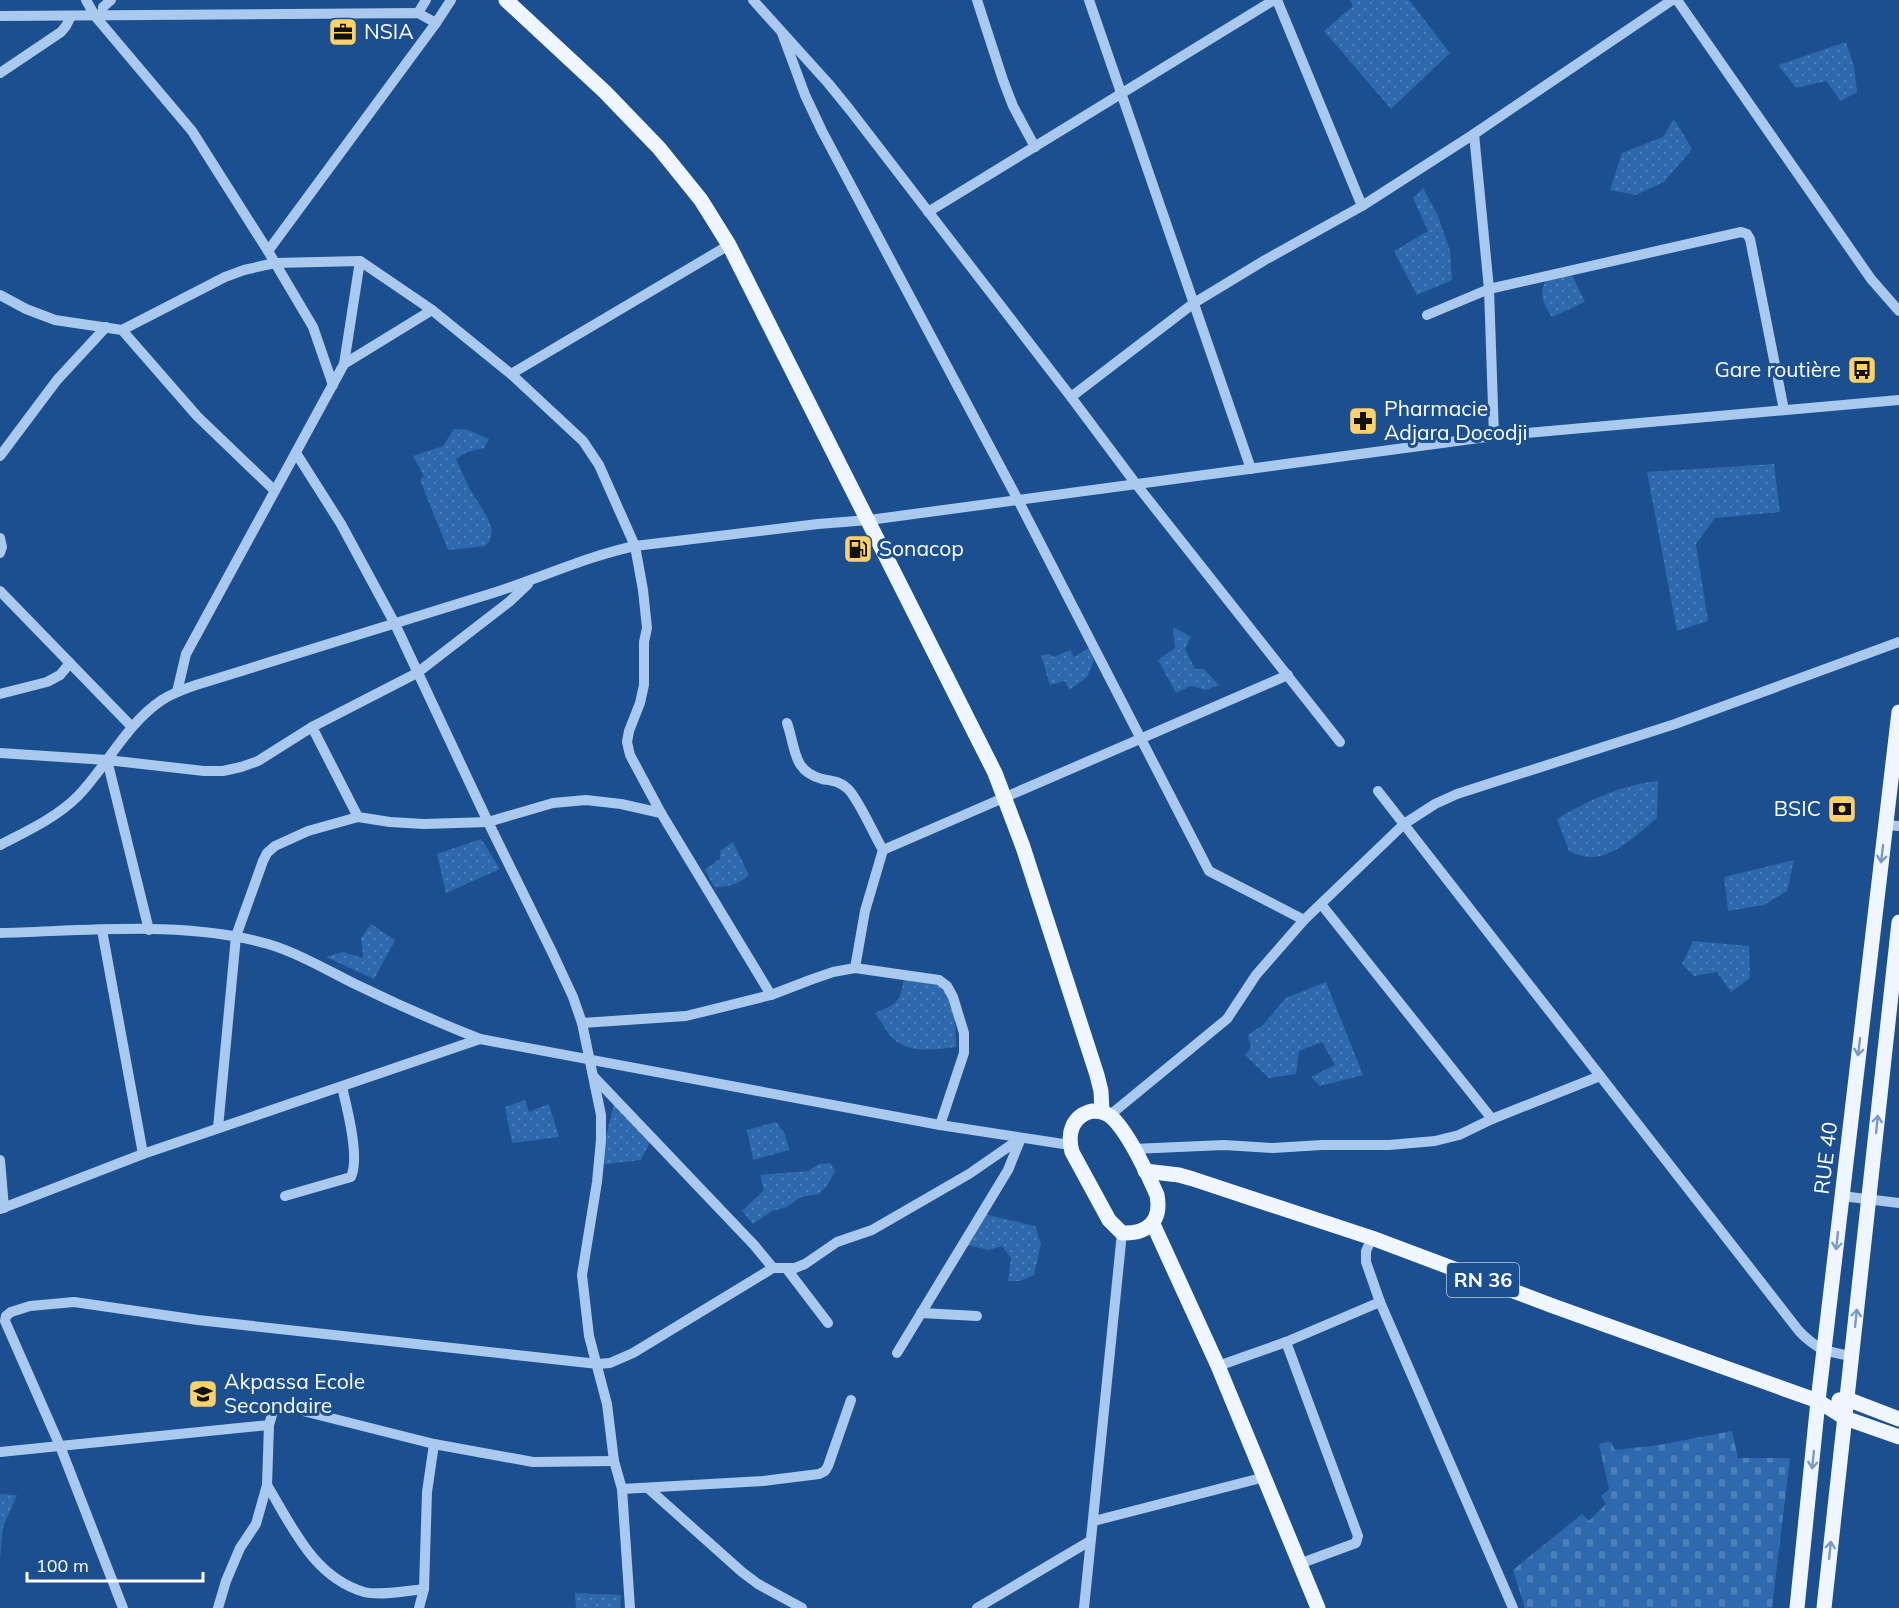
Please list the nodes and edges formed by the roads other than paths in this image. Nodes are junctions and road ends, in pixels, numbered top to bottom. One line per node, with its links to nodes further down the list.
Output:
1 (86, 0): 15 (street)
2 (111, 0): 15 (street)
3 (426, 0): 12 (street)
4 (451, 0): 16 (street)
5 (507, 0): 24 (main road)
6 (753, 0): 17 (street)
7 (976, 0): 21 (street)
8 (1089, 0): 19 (street)
9 (1275, 0): 19 (street); 22 (street)
10 (1672, 0): 20 (street)
11 (1677, 0): 32 (street)
12 (418, 13): 15 (street); 16 (street)
13 (0, 16): 14 (street)
14 (71, 16): 15 (street); 18 (street)
15 (99, 16): 25 (street)
16 (436, 23): 25 (street)
17 (782, 33): 23 (street); 48 (street)
18 (0, 73)
19 (1122, 95): 21 (street); 30 (street)
20 (1474, 134): 22 (street); 28 (street)
21 (1035, 147): 23 (street)
22 (1362, 206): 30 (street)
23 (928, 212): 39 (street)
24 (729, 245): 37 (street); 49 (main road)
25 (268, 250): 27 (street)
26 (360, 261): 27 (street); 31 (street); 36 (street)
27 (275, 263): 35 (street); 38 (street)
28 (1489, 289): 33 (street); 41 (street); 42 (street)
29 (0, 295): 34 (street)
30 (1194, 303): 39 (street); 45 (street)
31 (432, 310): 36 (street); 37 (street)
32 (1899, 311)
33 (1427, 315)
34 (106, 327): 35 (street); 44 (street)
35 (122, 330): 47 (street)
36 (344, 364): 38 (street)
37 (511, 374): 51 (street)
38 (333, 385): 43 (street)
39 (1071, 397): 46 (street)
40 (1899, 400): 41 (street)
41 (1784, 410): 42 (street)
42 (1494, 436): 45 (street)
43 (296, 453): 47 (street); 55 (street)
44 (0, 456)
45 (1251, 469): 46 (street)
46 (1136, 484): 48 (street); 59 (street)
47 (274, 490): 60 (street)
48 (1018, 500): 49 (street); 66 (street)
49 (869, 520): 51 (street); 71 (main road)
50 (0, 538): 52 (street)
51 (635, 546): 53 (street); 72 (street)
52 (0, 553)
53 (531, 581): 55 (street); 58 (street)
54 (0, 591): 57 (street)
55 (395, 624): 58 (street); 60 (street)
56 (1899, 642): 75 (street)
57 (70, 663): 61 (street); 64 (street)
58 (417, 673): 65 (street); 74 (street)
59 (1288, 675): 66 (street); 67 (street)
60 (177, 692): 64 (street)
61 (0, 694)
62 (1899, 712): 76 (main road, RUE 40)
63 (787, 723): 78 (street)
64 (132, 727): 69 (street)
65 (312, 727): 69 (street); 73 (street)
66 (1142, 738): 71 (street); 80 (street)
67 (1340, 741)
68 (0, 753): 69 (street)
69 (108, 760): 77 (street); 83 (street)
70 (1378, 791): 75 (street)
71 (1005, 798): 78 (street); 94 (main road)
72 (661, 813): 74 (street); 87 (street)
73 (358, 817): 74 (street); 85 (street)
74 (489, 822): 88 (street)
75 (1404, 824): 79 (street); 91 (street)
76 (1892, 826): 105 (main road, RUE 40, one-way to 105)
77 (0, 845)
78 (883, 850): 86 (street)
79 (1321, 904): 80 (street); 95 (street)
80 (1304, 920): 94 (street)
81 (1899, 922): 106 (main road, one-way to 81)
82 (102, 930): 83 (street); 84 (street); 101 (street)
83 (149, 930): 85 (street)
84 (0, 933)
85 (236, 936): 89 (street); 97 (street)
86 (855, 968): 87 (street); 96 (street)
87 (771, 995): 88 (street)
88 (582, 1023): 90 (street)
89 (480, 1039): 90 (street); 93 (street)
90 (590, 1060): 92 (street); 96 (street)
91 (1600, 1076): 95 (street); 119 (street)
92 (594, 1077): 112 (street); 122 (street)
93 (342, 1087): 97 (street); 104 (street)
94 (1106, 1114): 99 (main road); 100 (main road)
95 (1492, 1119): 100 (street)
96 (940, 1125): 98 (street)
97 (218, 1128): 101 (street)
98 (1021, 1138): 99 (street); 113 (street); 115 (street)
99 (1070, 1145): 110 (main road)
100 (1133, 1149): 103 (main road)
101 (143, 1154): 108 (street)
102 (0, 1160): 108 (street)
103 (1145, 1171): 109 (main road); 111 (main road, RN 36)
104 (285, 1196)
105 (1842, 1196): 106 (street); 119 (main road, RUE 40, one-way to 119)
106 (1869, 1199): 107 (street); 121 (main road, one-way to 106)
107 (1899, 1203)
108 (2, 1209)
109 (1154, 1224): 110 (main road); 123 (main road)
110 (1122, 1233): 139 (street)
111 (1372, 1238): 114 (street); 126 (main road, RN 36)
112 (773, 1268): 113 (street); 122 (street)
113 (786, 1268): 117 (street)
114 (1380, 1302): 118 (street); 151 (street)
115 (921, 1313): 116 (street); 120 (street)
116 (977, 1316)
117 (828, 1323)
118 (1286, 1342): 123 (street); 141 (street)
119 (1825, 1352): 121 (street); 126 (main road, RUE 40)
120 (897, 1353)
121 (1852, 1356): 124 (main road)
122 (598, 1364): 132 (street); 134 (street)
123 (1218, 1366): 135 (main road)
124 (1847, 1399): 126 (main road, RN 36); 127 (main road); 128 (main road, RN 36)
125 (851, 1400): 137 (street)
126 (1818, 1401): 127 (main road, RN 36); 152 (main road, RUE 40, one-way to 152)
127 (1845, 1418): 130 (main road, RN 36); 153 (main road, one-way to 127)
128 (1899, 1419)
129 (269, 1425): 131 (street); 132 (street); 136 (street)
130 (1899, 1437)
131 (434, 1444): 134 (street); 142 (street)
132 (60, 1446): 133 (street); 143 (street)
133 (0, 1452)
134 (614, 1461): 138 (street)
135 (1265, 1478): 139 (street); 141 (main road)
136 (267, 1485): 142 (street); 144 (street)
137 (649, 1489): 138 (street); 147 (street)
138 (622, 1490): 146 (street)
139 (1094, 1521): 140 (street)
140 (1090, 1541): 148 (street); 149 (street)
141 (1299, 1564): 150 (main road)
142 (423, 1590): 145 (street)
143 (123, 1608)
144 (218, 1608)
145 (419, 1608)
146 (630, 1608)
147 (802, 1608)
148 (976, 1608)
149 (1084, 1608)
150 (1318, 1608)
151 (1513, 1608)
152 (1797, 1608)
153 (1824, 1608)

